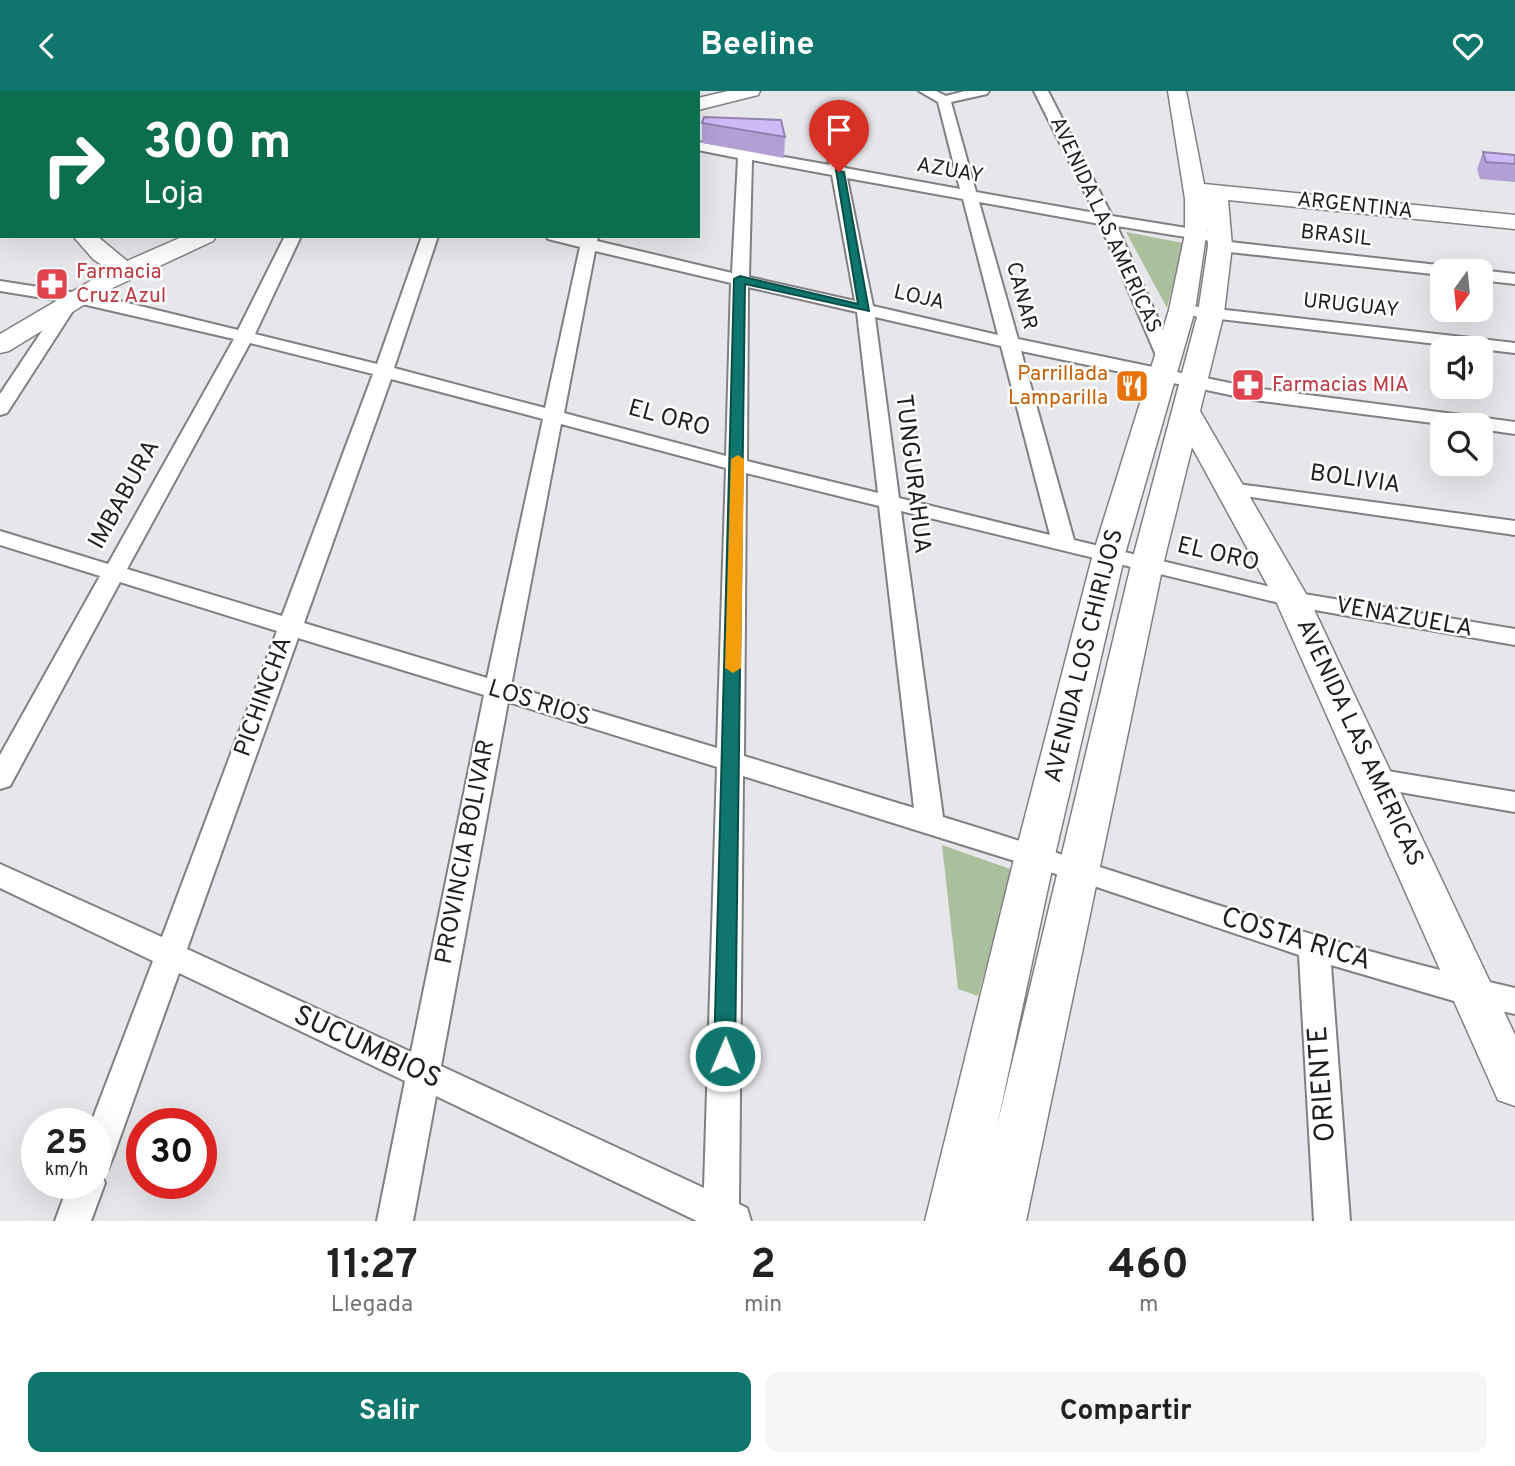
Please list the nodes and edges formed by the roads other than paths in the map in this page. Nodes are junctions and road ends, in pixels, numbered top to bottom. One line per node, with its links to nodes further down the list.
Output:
1 (926, 91): 7 (street)
2 (982, 91): 7 (street)
3 (1041, 91): 16 (street, AVENIDA LAS AMERICAS)
4 (1177, 91): 14 (main road, AVENIDA LOS CHIRIJOS)
5 (1196, 91): 10 (main road)
6 (745, 92): 8 (main road)
7 (944, 100): 15 (street, CANAR)
8 (700, 103)
9 (826, 132): 13 (street, TUNGURAHUA)
10 (1205, 134)
11 (700, 146): 12 (street, AZUAY)
12 (746, 155): 13 (street, AZUAY); 30 (street)
13 (839, 172): 15 (street, AZUAY); 34 (street, TUNGURAHUA)
14 (1207, 191): 17 (main road, ARGENTINA); 18 (main road, ARGENTINA); 25 (main road, AVENIDA LOS CHIRIJOS)
15 (969, 195): 16 (street, AZUAY); 38 (street, CANAR)
16 (1106, 220): 25 (street, AZUAY); 42 (street, AVENIDA LAS AMERICAS)
17 (1515, 222)
18 (1515, 229)
19 (88, 238): 27 (main road)
20 (171, 238): 27 (main road)
21 (197, 238): 27 (main road)
22 (292, 238): 37 (street, IMBABURA)
23 (429, 238): 41 (street, PICHINCHA)
24 (572, 238): 26 (street, LOJA)
25 (1212, 239): 28 (street, BRASIL); 35 (main road, AVENIDA LOS CHIRIJOS)
26 (590, 240): 30 (street, LOJA); 44 (street, PROVINCIA BOLIVAR)
27 (125, 257): 33 (main road)
28 (1430, 269)
29 (1493, 276): 31 (street)
30 (740, 279): 34 (street, LOJA); 46 (street)
31 (1515, 279)
32 (0, 286): 33 (street, EL ORO)
33 (62, 296): 36 (main road); 37 (street, EL ORO); 39 (main road); 43 (street)
34 (865, 309): 38 (street, LOJA); 49 (street, TUNGURAHUA)
35 (1197, 312): 40 (street, URUGUAY); 42 (main road, AVENIDA LOS CHIRIJOS)
36 (0, 326)
37 (244, 337): 41 (street, EL ORO); 55 (street, IMBABURA)
38 (1010, 343): 42 (street, LOJA); 52 (street, CANAR)
39 (0, 345)
40 (1515, 348)
41 (384, 371): 44 (street, EL ORO); 57 (street, PICHINCHA)
42 (1177, 382): 45 (street, LOJA); 47 (main road, AVENIDA LOS CHIRIJOS); 48 (main road, AVENIDA LAS AMERICAS); 53 (main road, AVENIDA LOS CHIRIJOS)
43 (0, 409)
44 (554, 416): 46 (street, EL ORO); 59 (street, PROVINCIA BOLIVAR)
45 (1515, 428)
46 (738, 465): 49 (street, EL ORO); 60 (street)
47 (1171, 468): 48 (main road); 54 (main road, AVENIDA LOS CHIRIJOS)
48 (1224, 479): 50 (street, BOLIVIA); 56 (main road, AVENIDA LAS AMERICAS)
49 (889, 502): 52 (street, EL ORO); 64 (street, TUNGURAHUA)
50 (1515, 528)
51 (0, 538): 55 (street, LOS RIOS)
52 (1064, 545): 53 (street, EL ORO)
53 (1109, 554): 54 (street, EL ORO); 65 (main road, AVENIDA LOS CHIRIJOS)
54 (1147, 565): 56 (street, EL ORO); 66 (main road, AVENIDA LOS CHIRIJOS)
55 (112, 572): 57 (street, LOS RIOS); 61 (street, IMBABURA)
56 (1292, 599): 58 (street, VENAZUELA); 62 (main road, AVENIDA LAS AMERICAS)
57 (289, 627): 59 (street, LOS RIOS); 69 (street, PICHINCHA)
58 (1515, 638)
59 (497, 691): 60 (street, LOS RIOS); 72 (street, PROVINCIA BOLIVAR)
60 (731, 763): 64 (street, LOS RIOS); 76 (street)
61 (0, 779)
62 (1375, 779): 63 (street); 70 (main road, AVENIDA LAS AMERICAS)
63 (1515, 802)
64 (930, 825): 65 (street, LOS RIOS)
65 (1035, 855): 66 (street, LOS RIOS); 79 (main road, AVENIDA LOS CHIRIJOS)
66 (1079, 870): 68 (street, COSTA RICA); 80 (main road, AVENIDA LOS CHIRIJOS)
67 (0, 875): 69 (street, SUCUMBIOS)
68 (1314, 947): 70 (street, COSTA RICA); 81 (street, ORIENTE)
69 (170, 955): 72 (street, SUCUMBIOS); 74 (street, PICHINCHA)
70 (1474, 993): 71 (street, COSTA RICA); 73 (main road, AVENIDA LAS AMERICAS)
71 (1515, 1001)
72 (423, 1075): 76 (street, SUCUMBIOS); 78 (street, PROVINCIA BOLIVAR)
73 (1515, 1085)
74 (112, 1113)
75 (81, 1199): 77 (street)
76 (728, 1218)
77 (73, 1221)
78 (395, 1221)
79 (951, 1221)
80 (1000, 1221)
81 (1332, 1221)

